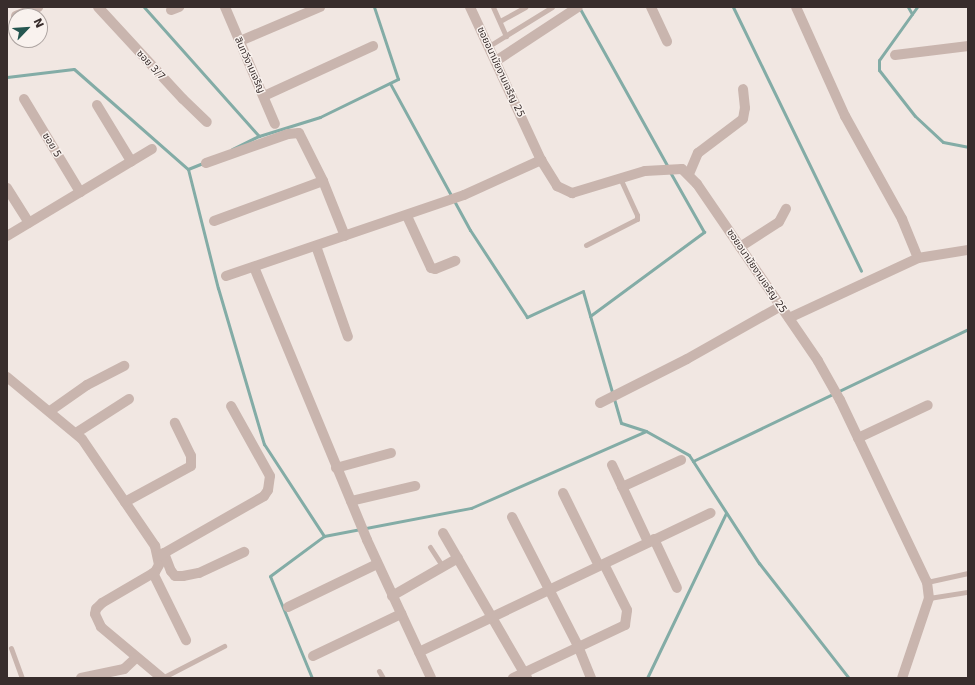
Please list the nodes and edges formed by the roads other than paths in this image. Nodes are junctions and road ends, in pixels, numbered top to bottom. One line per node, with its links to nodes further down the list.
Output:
1 (98, 7): 24 (street, ซอย 3/7)
2 (225, 7): 13 (street, สินทวีงามเจริญ)
3 (320, 7): 13 (street)
4 (470, 7): 16 (street, ซอยอนามัยงามเจริญ 25)
5 (493, 7): 11 (lane)
6 (525, 7): 11 (lane)
7 (552, 7): 12 (lane)
8 (578, 7): 19 (street)
9 (651, 7): 14 (street)
10 (796, 7): 45 (street)
11 (500, 21): 12 (lane)
12 (506, 36): 16 (lane)
13 (240, 41): 21 (street, สินทวีงามเจริญ)
14 (667, 41)
15 (373, 46): 21 (street)
16 (489, 46): 19 (street, ซอยอนามัยงามเจริญ 25)
17 (968, 46): 18 (street)
18 (895, 55)
19 (496, 61): 27 (street, ซอยอนามัยงามเจริญ 25)
20 (743, 89): 30 (street)
21 (264, 96): 25 (street, สินทวีงามเจริญ)
22 (24, 99): 34 (street, ซอย 5)
23 (96, 105): 28 (street)
24 (207, 122)
25 (275, 124)
26 (152, 148): 28 (street)
27 (541, 160): 31 (street, ซอยอนามัยงามเจริญ 25); 36 (street)
28 (131, 161): 34 (street)
29 (206, 163): 32 (street)
30 (689, 174): 31 (street, ซอยอนามัยงามเจริญ 25); 43 (street, ซอยอนามัยงามเจริญ 25)
31 (620, 178): 41 (lane)
32 (323, 181): 37 (street); 40 (street)
33 (7, 188): 38 (street)
34 (80, 192): 38 (street)
35 (786, 209): 43 (street)
36 (407, 216): 40 (street); 46 (street)
37 (214, 221)
38 (29, 223): 39 (street)
39 (7, 236)
40 (345, 236): 42 (street)
41 (586, 245)
42 (316, 246): 47 (street); 51 (street)
43 (740, 247): 49 (street, ซอยอนามัยงามเจริญ 25)
44 (968, 250): 45 (street)
45 (918, 258): 50 (street)
46 (455, 261)
47 (254, 268): 48 (street); 65 (street)
48 (226, 276)
49 (781, 306): 50 (street, ซอยอนามัยงามเจริญ 25); 55 (street)
50 (789, 318): 61 (street, ซอยอนามัยงามเจริญ 25)
51 (348, 337)
52 (124, 366): 58 (street)
53 (7, 378): 58 (street)
54 (129, 399): 60 (street)
55 (600, 403)
56 (231, 406): 77 (street)
57 (928, 406): 61 (street)
58 (50, 411): 60 (street)
59 (175, 423): 69 (street)
60 (76, 433): 69 (street)
61 (858, 438): 84 (street, ซอยอนามัยงามเจริญ 25)
62 (391, 453): 65 (street)
63 (681, 460): 67 (street)
64 (612, 465): 67 (street)
65 (336, 468): 70 (street)
66 (415, 486): 70 (street)
67 (622, 487): 74 (street)
68 (563, 493): 80 (street)
69 (125, 502): 77 (street)
70 (351, 502): 79 (street)
71 (711, 513): 74 (street)
72 (512, 517): 86 (street)
73 (443, 533): 78 (street)
74 (651, 541): 80 (street); 85 (street)
75 (430, 546): 81 (lane)
76 (244, 552): 77 (street)
77 (161, 554): 82 (street)
78 (458, 558): 81 (street); 92 (street)
79 (377, 564): 88 (street); 90 (street)
80 (601, 565): 86 (street); 95 (street)
81 (443, 567): 88 (street)
82 (153, 573): 93 (street); 99 (street)
83 (968, 574): 84 (lane)
84 (927, 582): 89 (street, ซอยอนามัยงามเจริญ 25)
85 (677, 588)
86 (548, 590): 92 (street); 95 (street)
87 (968, 592): 89 (lane)
88 (392, 596): 91 (street)
89 (929, 598): 109 (street, ซอยอนามัยงามเจริญ 25)
90 (288, 607)
91 (401, 614): 97 (street); 98 (street)
92 (493, 616): 97 (street); 101 (street)
93 (186, 640)
94 (224, 646): 105 (lane)
95 (578, 646): 101 (street); 108 (street)
96 (11, 648): 103 (lane)
97 (419, 652): 102 (street)
98 (313, 656)
99 (136, 658): 104 (street); 105 (street)
100 (379, 671): 106 (lane)
101 (526, 675): 107 (street)
102 (429, 677)
103 (22, 678)
104 (82, 678)
105 (162, 678)
106 (383, 678)
107 (513, 678)
108 (591, 678)
109 (902, 678)

